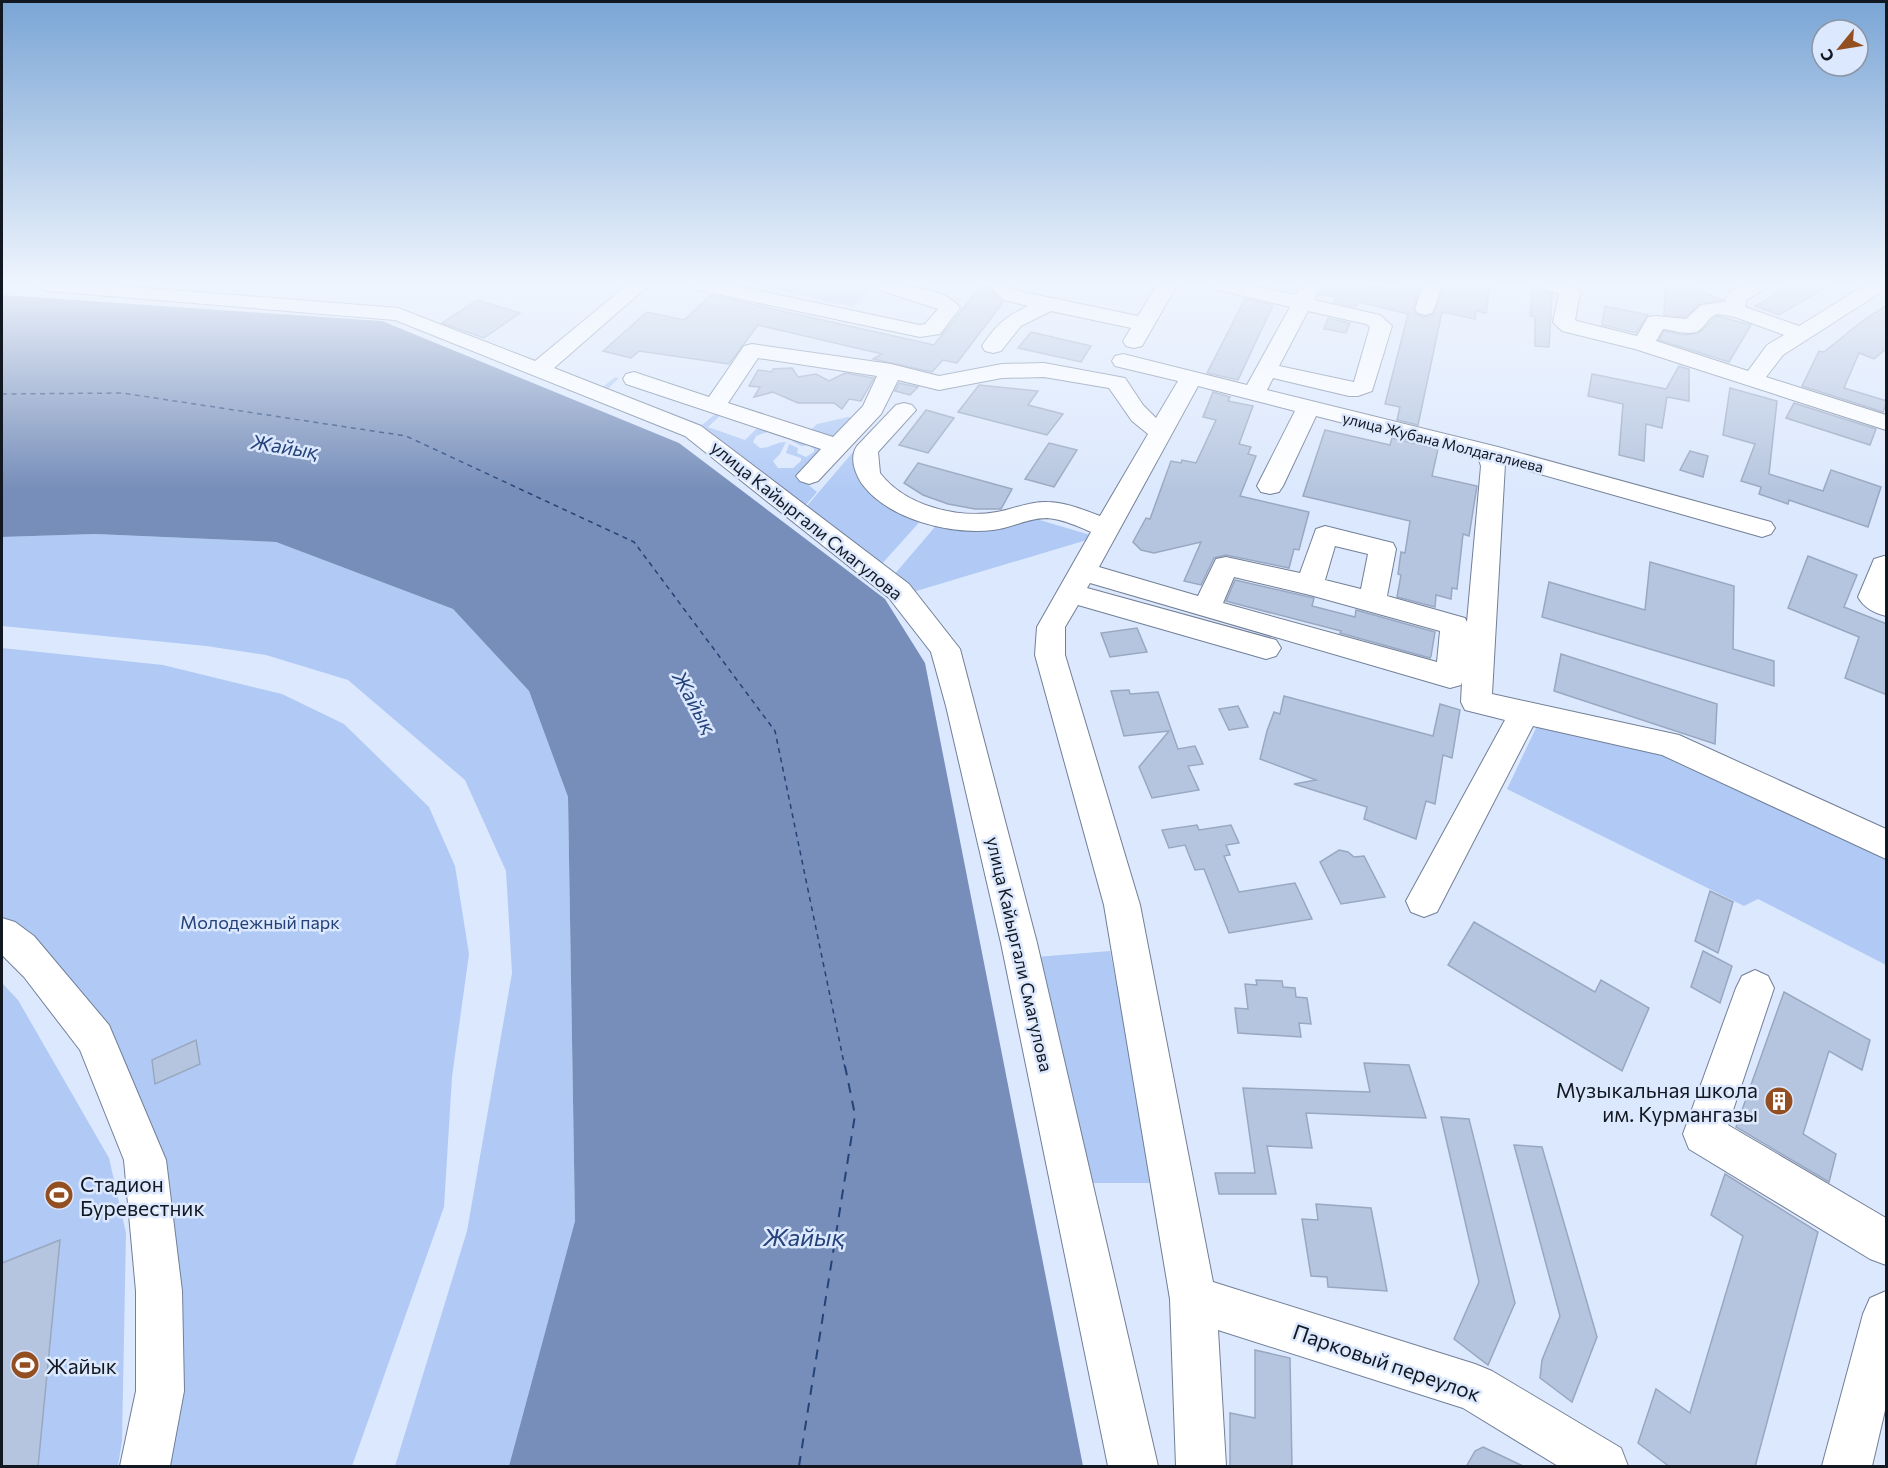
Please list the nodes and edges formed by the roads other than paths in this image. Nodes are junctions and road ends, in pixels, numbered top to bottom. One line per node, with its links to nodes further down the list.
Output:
1 (499, 354): 10 (street, улица Кайыргали Смагулова)
2 (557, 354): 10 (street)
3 (750, 354): 18 (street, улица Жубана Молдагалиева)
4 (769, 354): 12 (street, улица Жубана Молдагалиева)
5 (1129, 354): 13 (street)
6 (1276, 354): 11 (street)
7 (1373, 354): 11 (street)
8 (1673, 354): 16 (street)
9 (1772, 354): 16 (street)
10 (539, 369): 45 (street, улица Кайыргали Смагулова)
11 (1267, 370): 17 (street)
12 (891, 371): 13 (street, улица Жубана Молдагалиева); 23 (street)
13 (1120, 372): 14 (street, улица Жубана Молдагалиева); 22 (street)
14 (1191, 378): 17 (street, улица Жубана Молдагалиева); 22 (street)
15 (634, 379): 18 (street)
16 (1754, 379): 21 (street)
17 (1254, 393): 19 (street, улица Жубана Молдагалиева)
18 (714, 406): 23 (street)
19 (1308, 407): 24 (street, улица Жубана Молдагалиева); 26 (street)
20 (904, 410): 27 (street)
21 (1887, 423)
22 (1160, 431): 27 (street)
23 (838, 446): 25 (street)
24 (1489, 452): 28 (street, улица Жубана Молдагалиева); 35 (street)
25 (809, 476)
26 (1270, 486)
27 (1107, 528): 30 (street)
28 (1762, 528)
29 (1887, 565): 33 (street)
30 (1078, 582): 34 (street); 35 (street); 42 (street)
31 (1310, 585): 32 (street); 32 (street); 34 (street)
32 (1372, 602): 34 (street)
33 (1887, 606)
34 (1206, 608)
35 (1476, 702): 36 (street)
36 (1524, 713): 37 (street); 38 (street)
37 (1887, 845)
38 (1424, 902)
39 (2, 934): 44 (street)
40 (1755, 988): 41 (street)
41 (1887, 1243)
42 (1192, 1299): 46 (street); 47 (street, Парковый переулок)
43 (1887, 1314): 48 (street)
44 (145, 1467)
45 (1133, 1467)
46 (1201, 1467)
47 (1603, 1467)
48 (1846, 1467)

